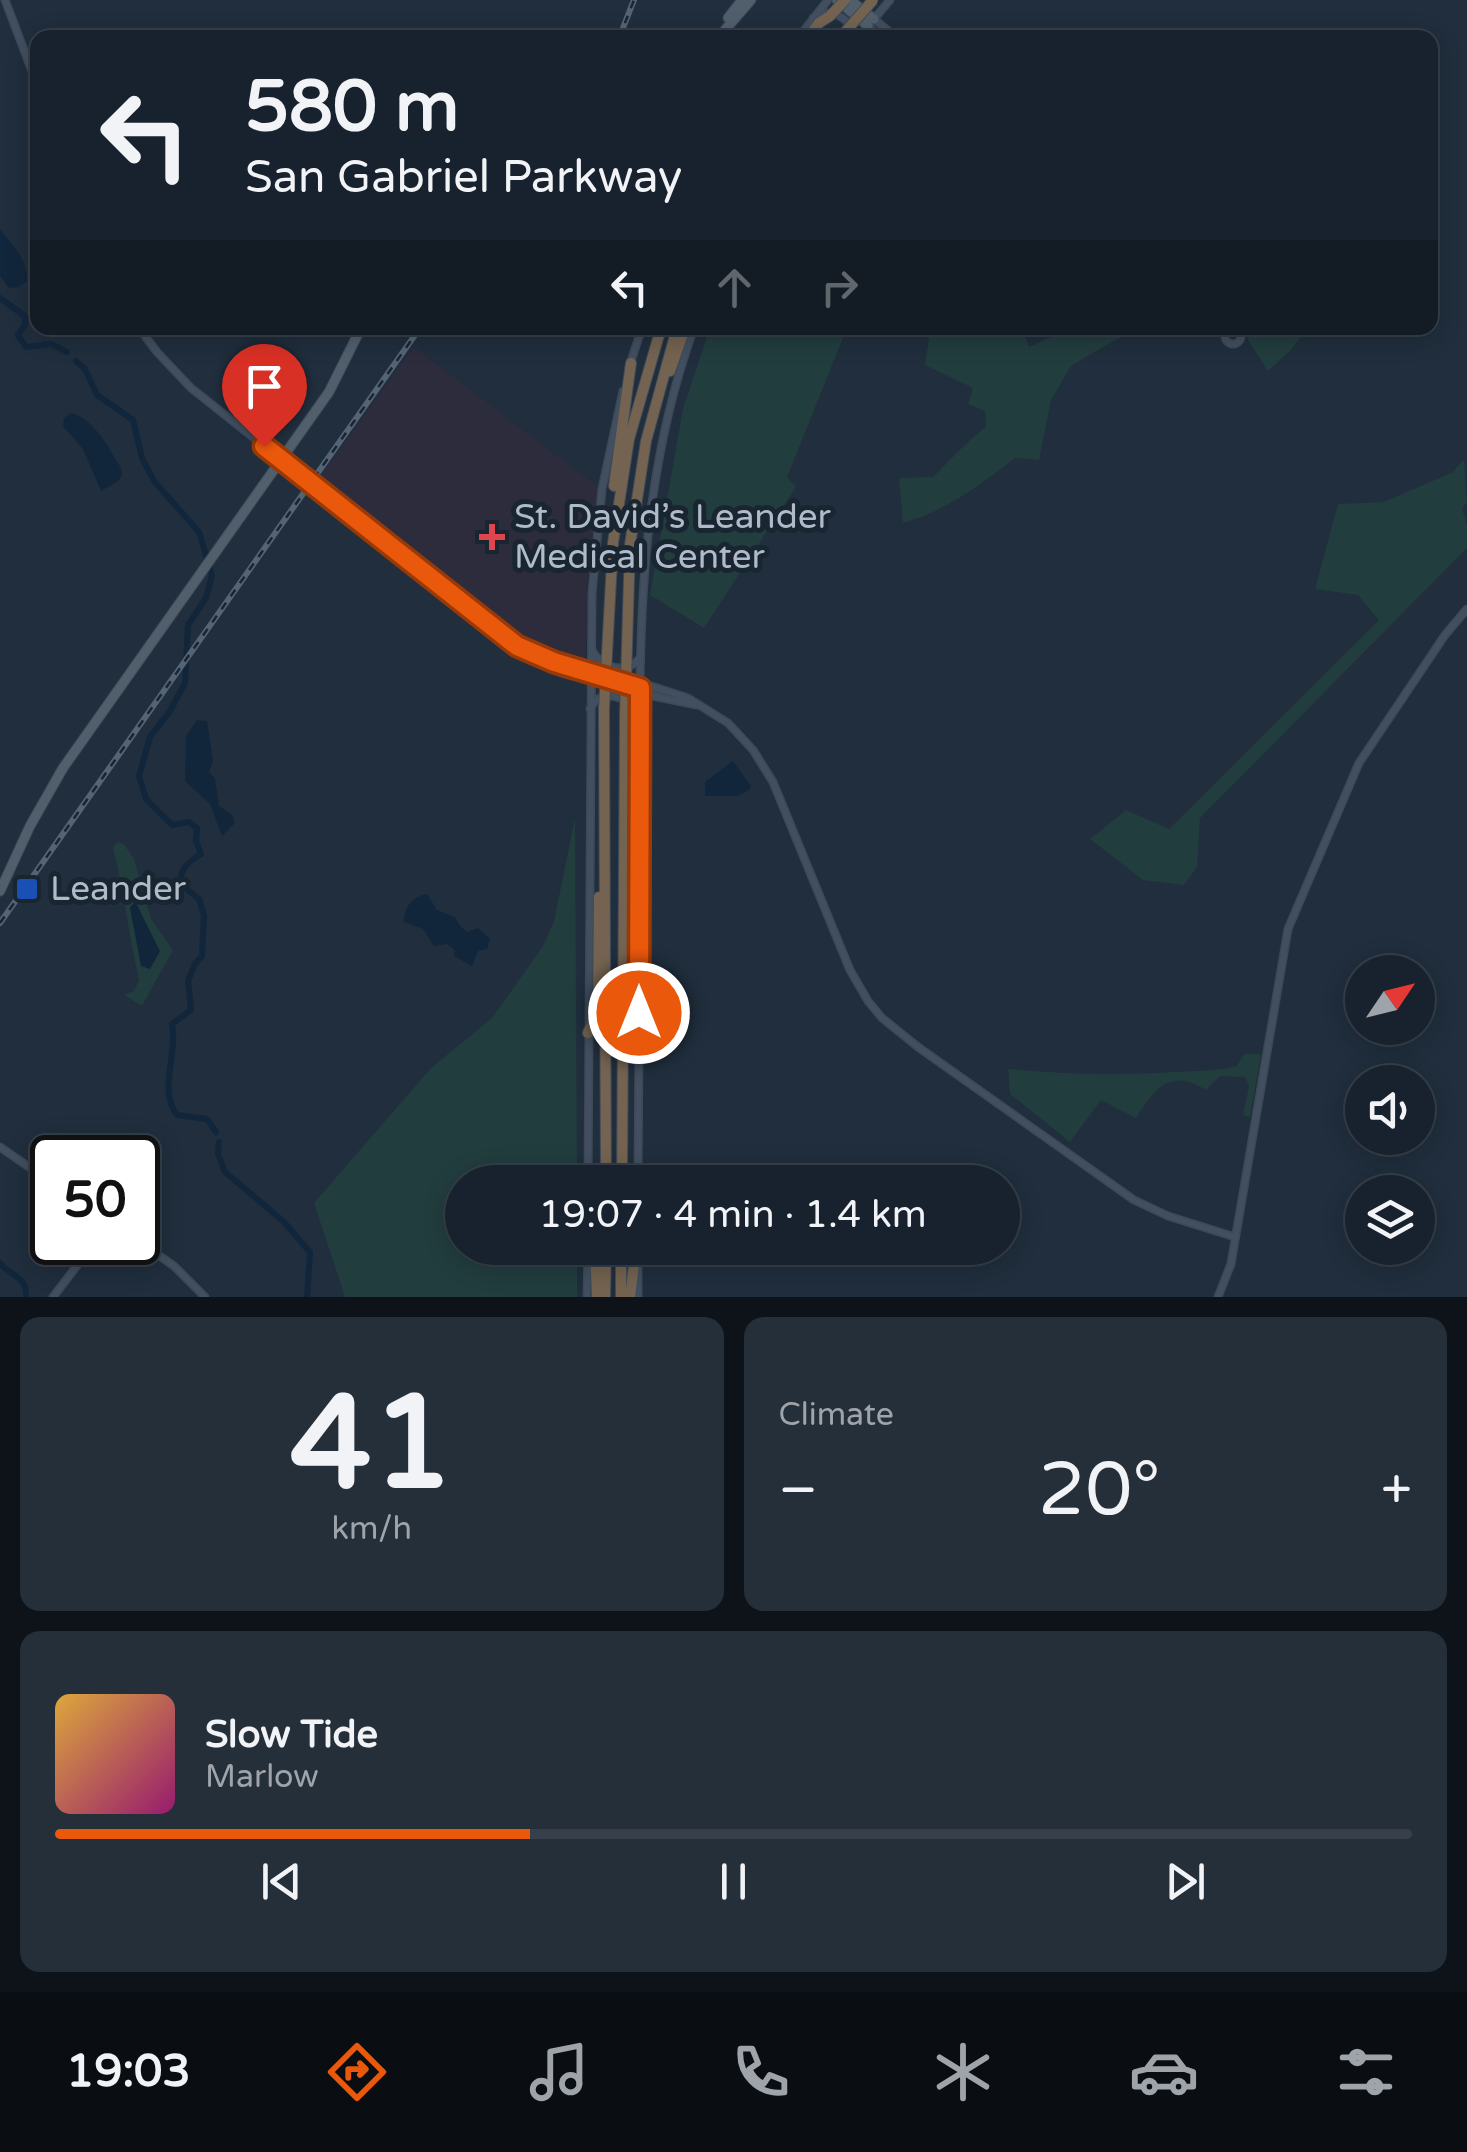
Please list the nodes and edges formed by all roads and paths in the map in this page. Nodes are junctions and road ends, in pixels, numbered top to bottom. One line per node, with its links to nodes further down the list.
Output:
1 (5, 0): 22 (street)
2 (742, 0): 14 (main road)
3 (751, 0): 15 (main road)
4 (818, 0): 12 (street)
5 (828, 0): 12 (street)
6 (837, 0): 13 (main road)
7 (848, 0): 11 (highway, bridge); 13 (main road)
8 (862, 0): 10 (street)
9 (873, 0): 19 (highway, bridge)
10 (889, 1): 13 (street); 21 (street)
11 (830, 16): 17 (highway); 18 (highway)
12 (814, 17): 16 (street); 20 (street)
13 (869, 27)
14 (721, 30)
15 (723, 30)
16 (804, 30)
17 (814, 30)
18 (821, 30)
19 (847, 30)
20 (853, 30)
21 (889, 30)
22 (30, 66)
23 (144, 335): 32 (street)
24 (358, 335): 32 (main road)
25 (640, 335): 30 (street)
26 (659, 335): 33 (highway)
27 (675, 335): 31 (highway)
28 (683, 335): 31 (highway)
29 (692, 335): 36 (street)
30 (630, 363): 33 (highway); 35 (street)
31 (643, 458): 42 (highway, bridge)
32 (282, 460): 37 (street); 43 (main road)
33 (613, 538): 41 (highway, bridge)
34 (1467, 609): 52 (street)
35 (591, 648): 36 (street); 37 (street)
36 (640, 658): 38 (street)
37 (591, 674): 38 (street); 39 (street)
38 (640, 688): 40 (street); 52 (street)
39 (589, 712): 40 (street); 44 (street)
40 (638, 721): 45 (street)
41 (606, 777): 44 (highway); 48 (highway)
42 (625, 778): 45 (highway); 49 (highway)
43 (0, 891)
44 (588, 1033): 47 (street)
45 (639, 1040): 50 (street)
46 (0, 1147): 51 (street)
47 (588, 1165)
48 (606, 1165)
49 (622, 1165)
50 (638, 1165)
51 (30, 1168)
52 (1235, 1237): 69 (street)
53 (160, 1257): 62 (street)
54 (78, 1265): 61 (street)
55 (590, 1265): 63 (street)
56 (594, 1265): 64 (highway)
57 (606, 1265): 65 (highway)
58 (622, 1265): 66 (highway)
59 (635, 1265): 67 (highway)
60 (637, 1265): 68 (street)
61 (52, 1297)
62 (205, 1297)
63 (587, 1297)
64 (597, 1297)
65 (605, 1297)
66 (621, 1297)
67 (630, 1297)
68 (638, 1297)
69 (1218, 1297)

